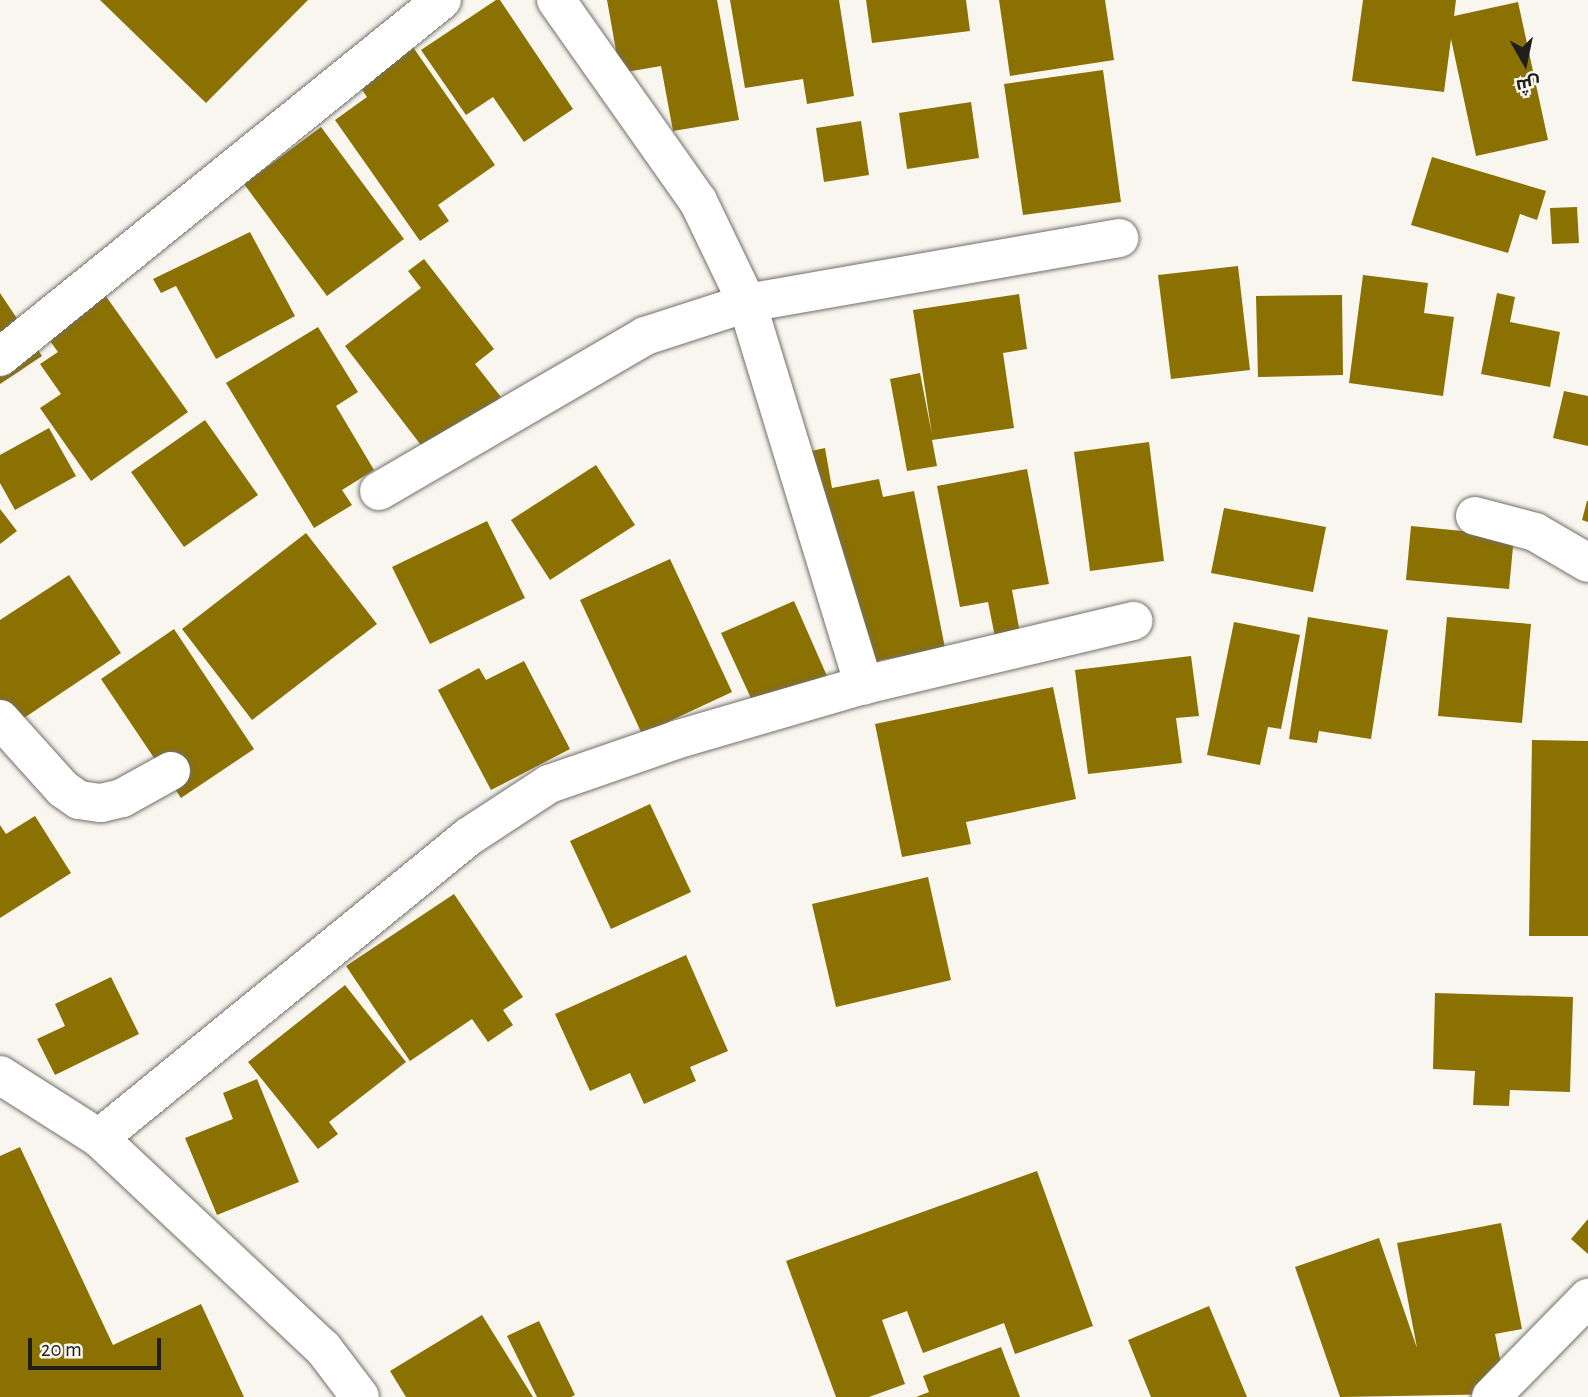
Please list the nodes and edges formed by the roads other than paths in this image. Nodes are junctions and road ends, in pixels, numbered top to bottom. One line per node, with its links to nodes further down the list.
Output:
1 (442, 0): 5 (street)
2 (556, 0): 4 (street)
3 (1119, 238): 4 (street)
4 (747, 303): 6 (street); 10 (street)
5 (0, 357)
6 (379, 491)
7 (1475, 516): 8 (street)
8 (1588, 562)
9 (1133, 621): 10 (street)
10 (864, 685): 14 (street)
11 (0, 719): 12 (street)
12 (171, 771)
13 (0, 1074): 14 (street)
14 (99, 1138): 16 (street)
15 (1588, 1298): 17 (street)
16 (360, 1397)
17 (1491, 1397)

